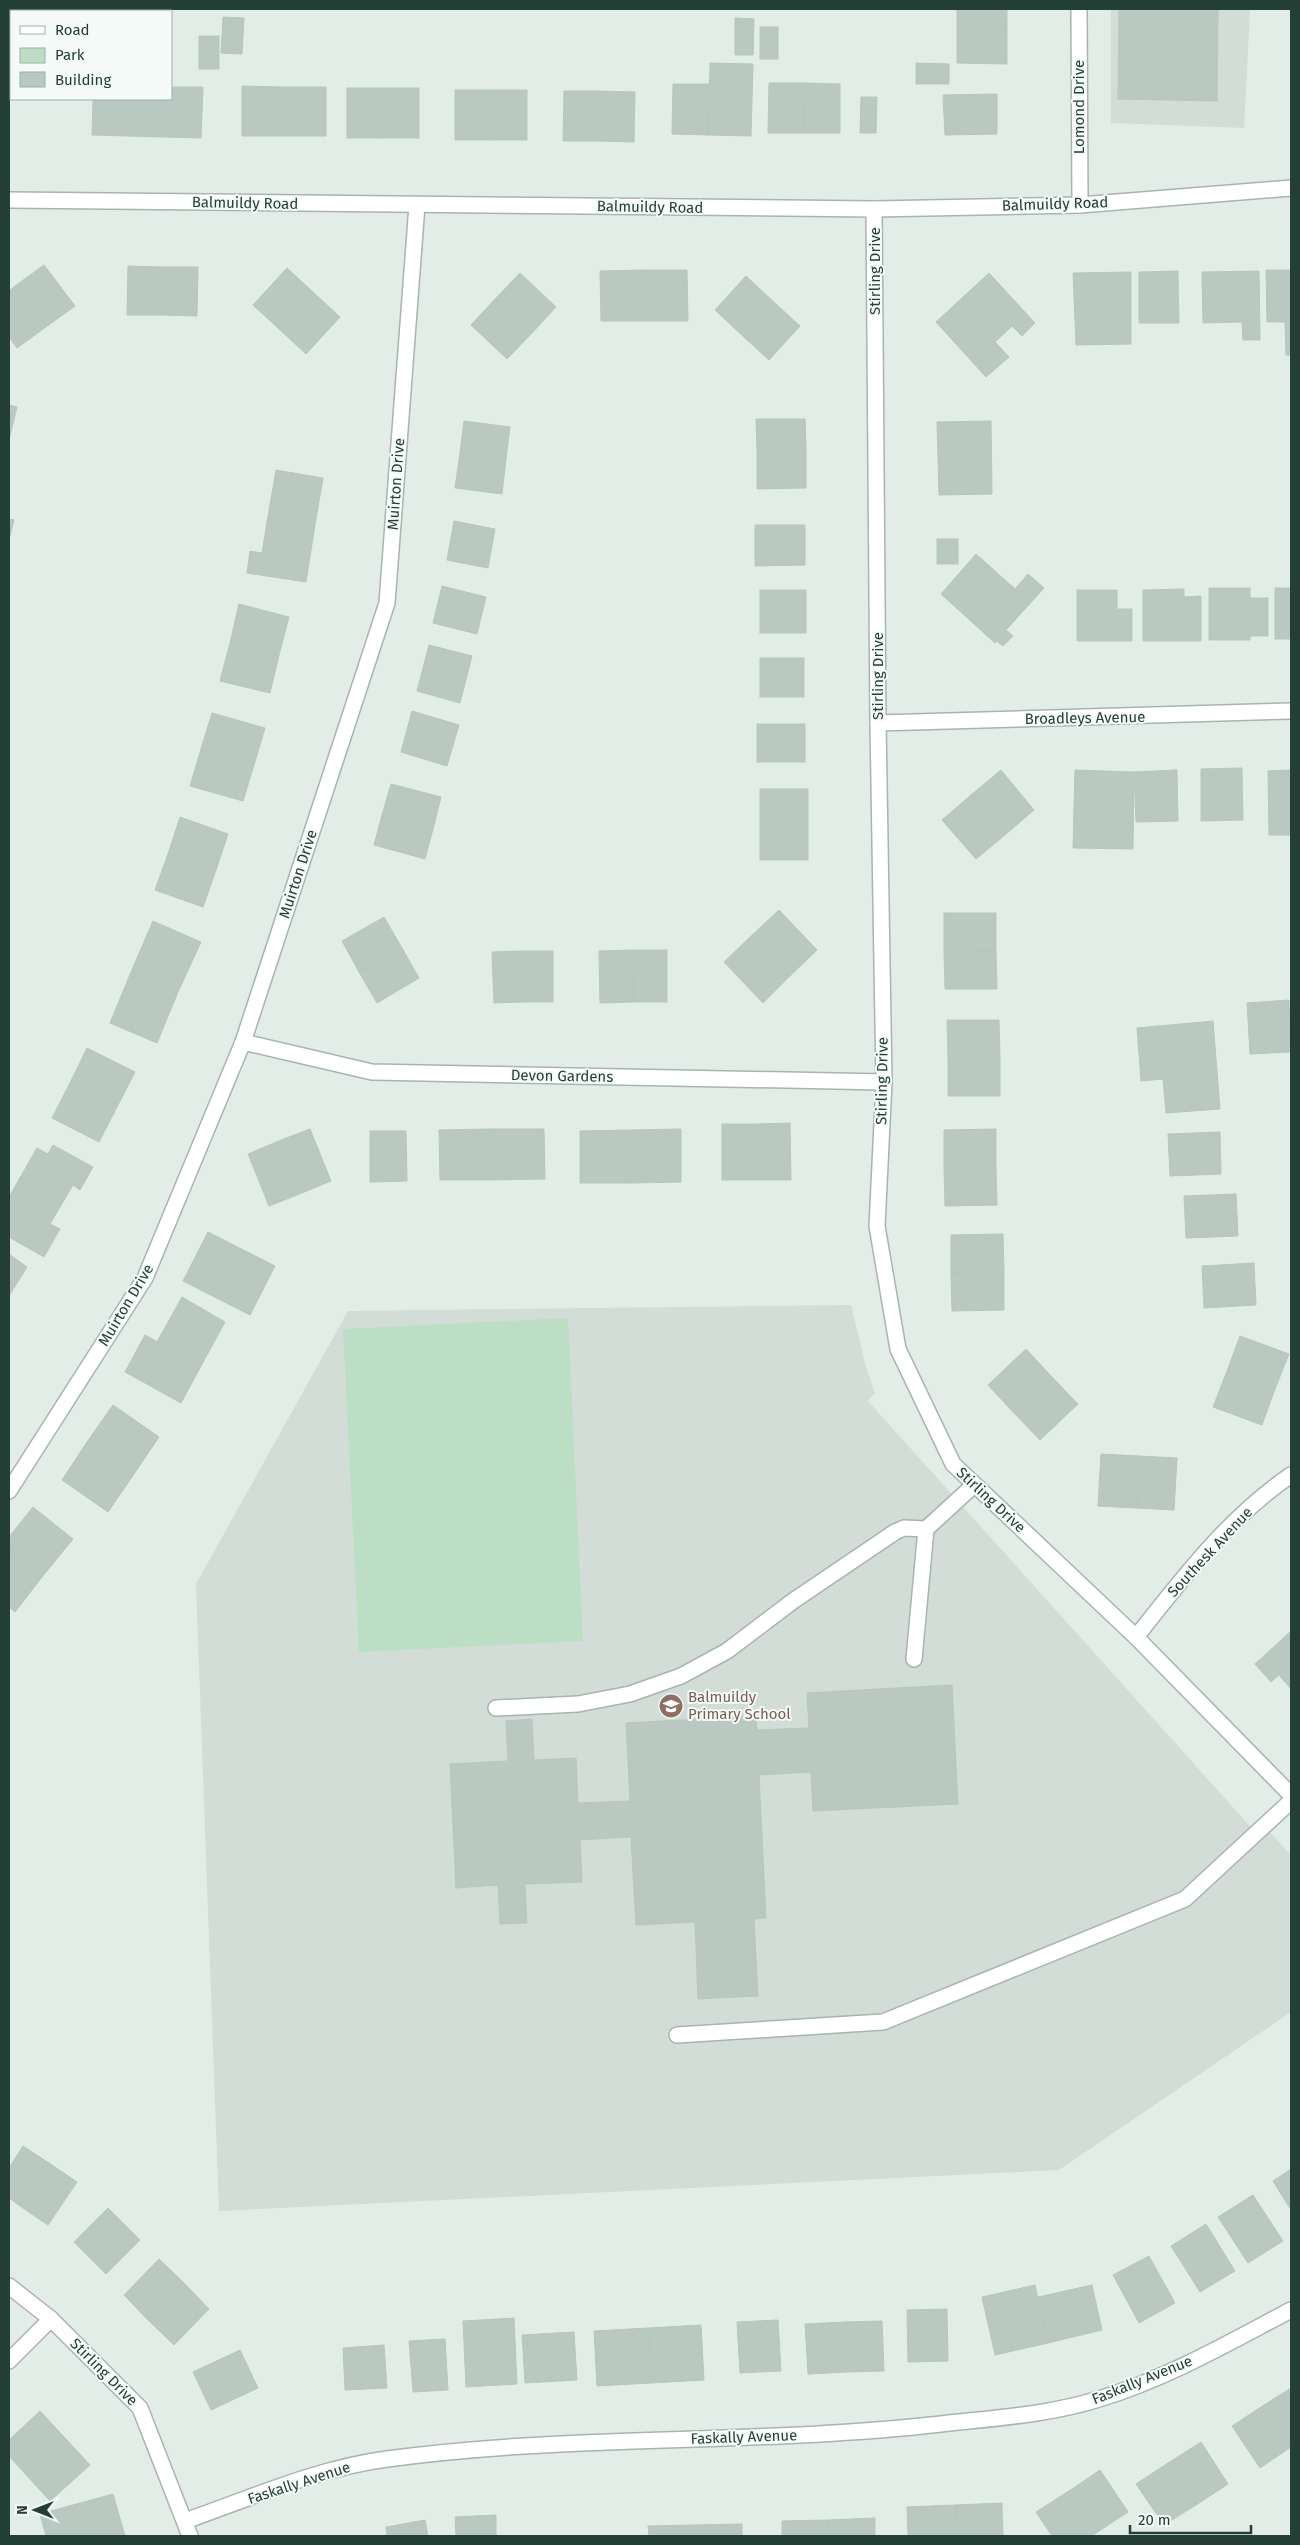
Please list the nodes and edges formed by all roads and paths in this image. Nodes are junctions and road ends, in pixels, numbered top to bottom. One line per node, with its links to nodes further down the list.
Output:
1 (1079, 9): 5 (street, Lomond Drive)
2 (1291, 188): 5 (street, Balmuildy Road)
3 (9, 200): 4 (street, Balmuildy Road)
4 (417, 205): 6 (street, Balmuildy Road); 9 (street, Muirton Drive)
5 (1080, 205): 6 (street, Balmuildy Road)
6 (874, 209): 8 (street, Stirling Drive)
7 (1291, 711): 8 (street, Broadleys Avenue)
8 (878, 723): 10 (street, Stirling Drive)
9 (243, 1042): 10 (street, Devon Gardens); 13 (street, Muirton Drive)
10 (884, 1082): 12 (street, Stirling Drive)
11 (1291, 1475): 15 (street, Southesk Avenue)
12 (974, 1485): 14 (street); 15 (street, Stirling Drive)
13 (9, 1491)
14 (926, 1529): 16 (street); 17 (street)
15 (1136, 1637): 18 (street, Stirling Drive)
16 (914, 1659)
17 (496, 1708)
18 (1291, 1795)
19 (1291, 1801): 20 (street)
20 (677, 2035)
21 (9, 2286): 23 (street, Stirling Drive)
22 (1291, 2310): 25 (street, Faskally Avenue)
23 (51, 2319): 24 (street); 25 (street, Stirling Drive)
24 (9, 2361)
25 (185, 2521): 26 (street, Stirling Drive)
26 (190, 2536)

